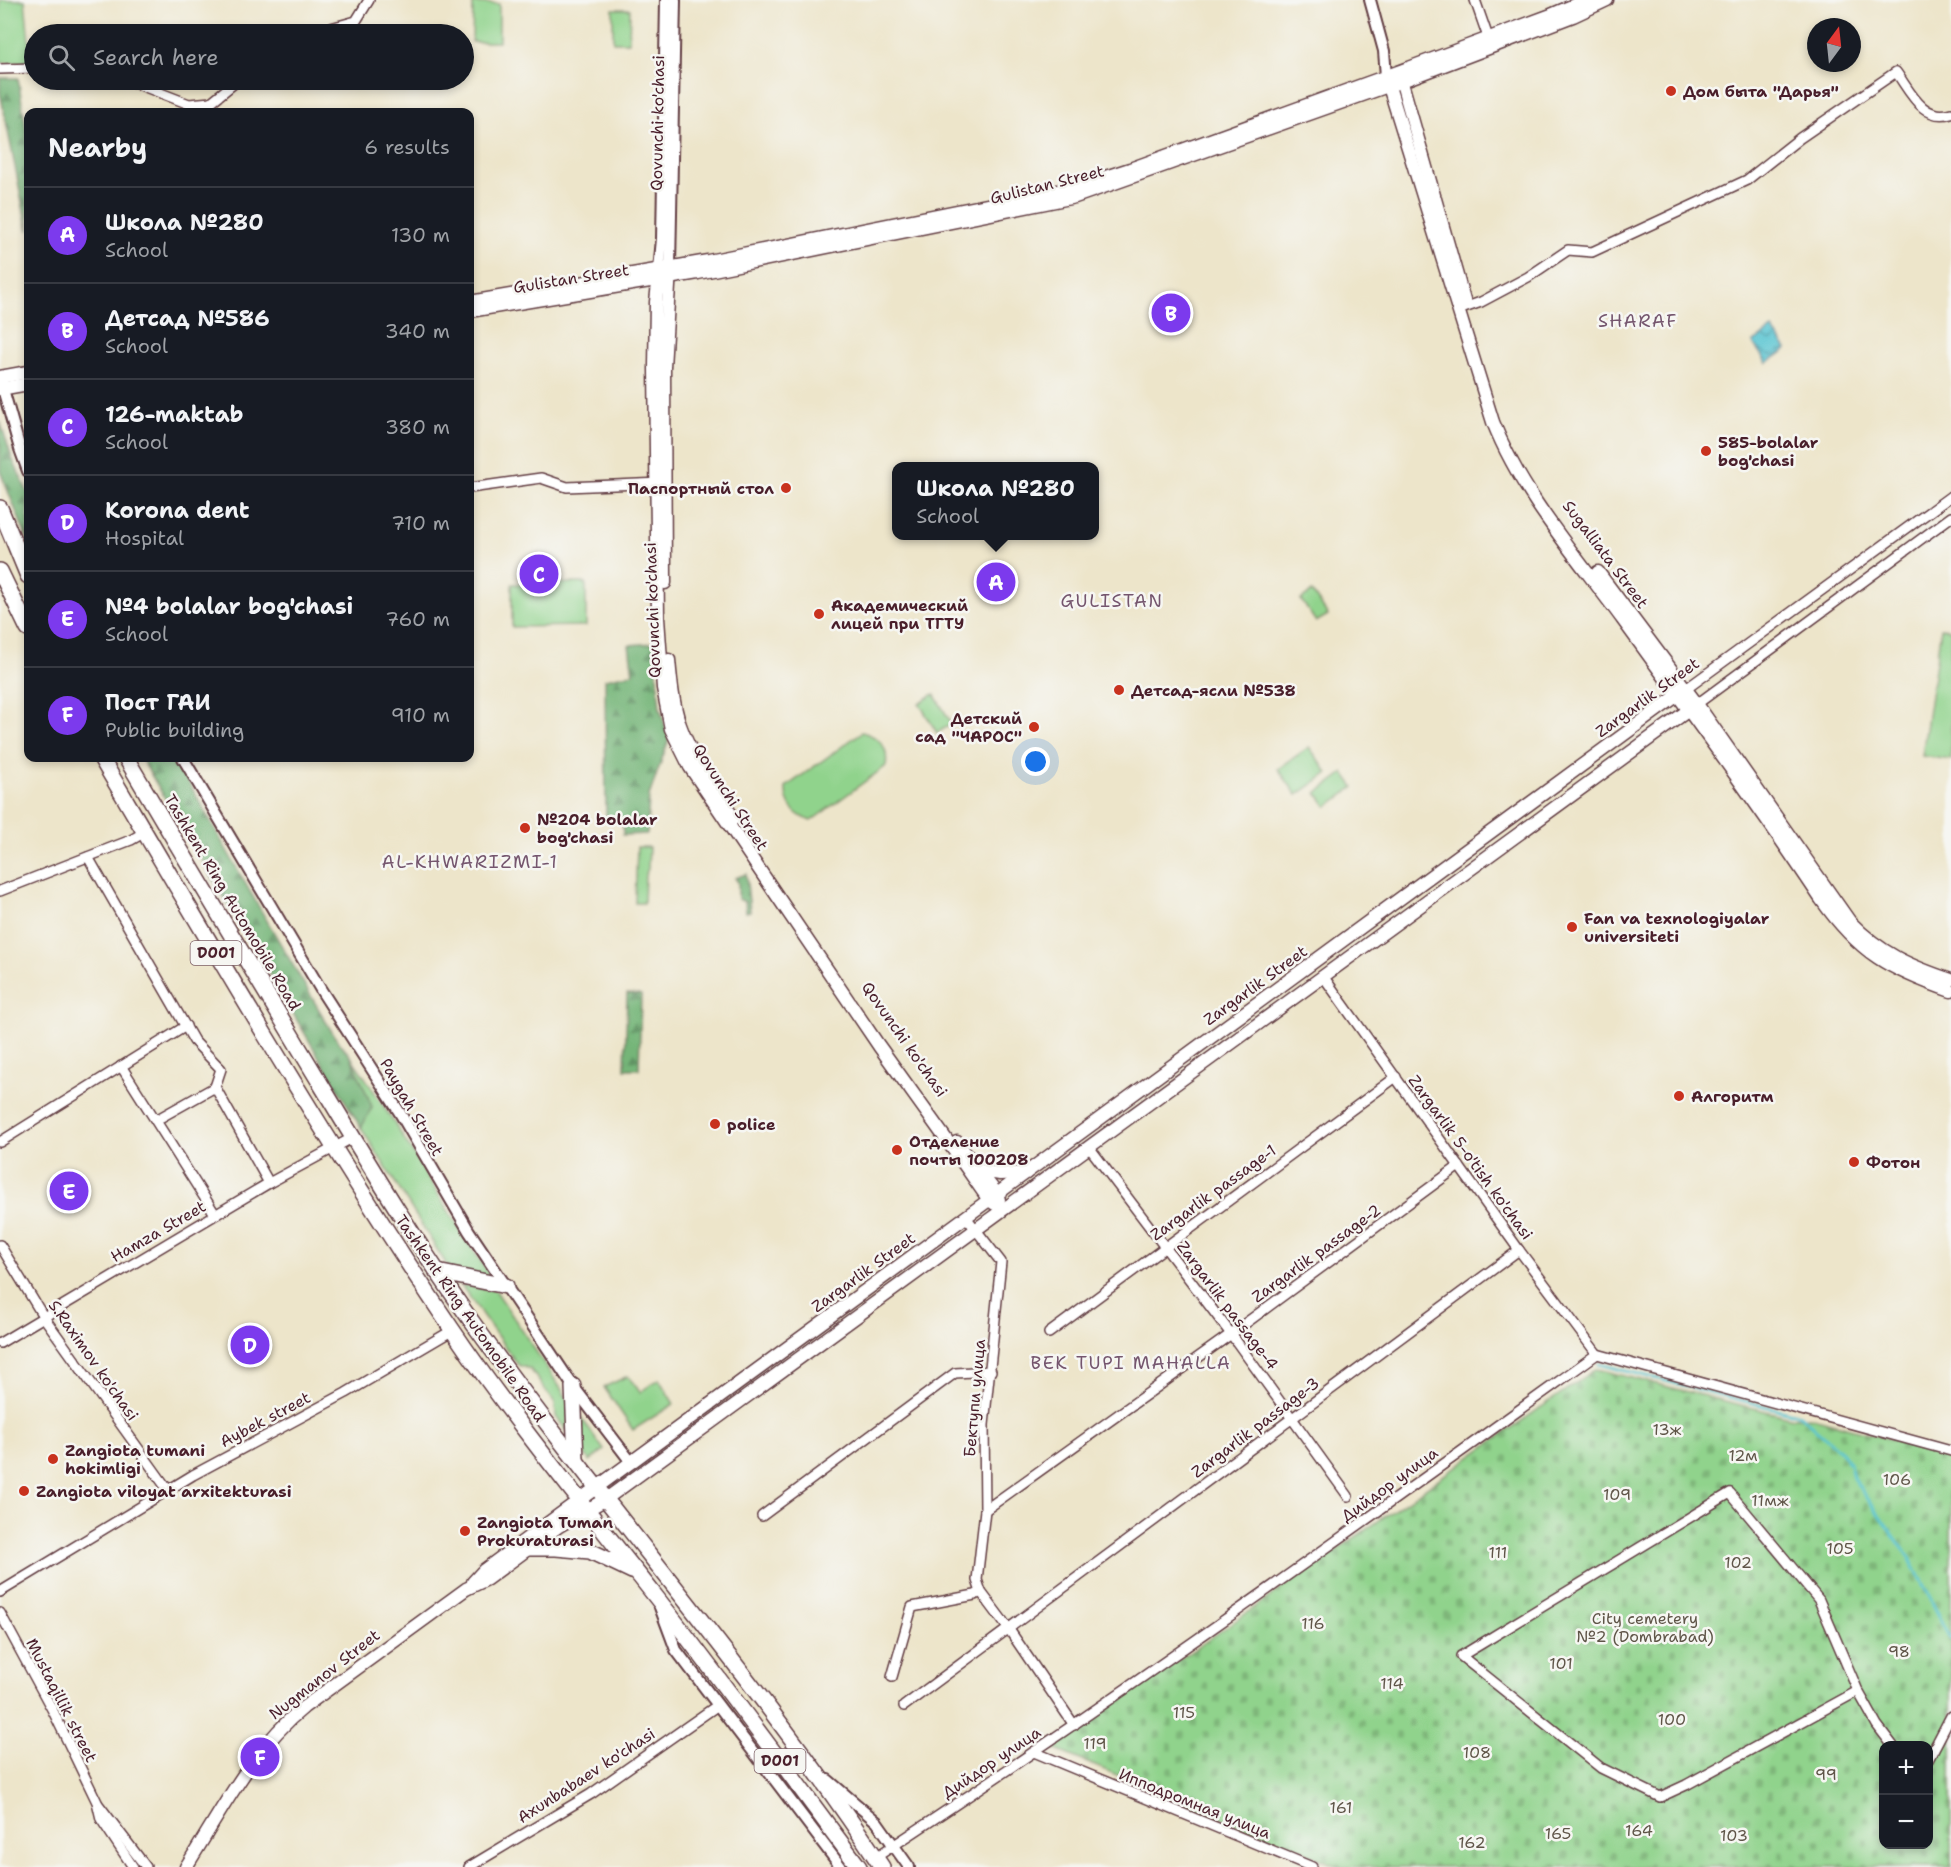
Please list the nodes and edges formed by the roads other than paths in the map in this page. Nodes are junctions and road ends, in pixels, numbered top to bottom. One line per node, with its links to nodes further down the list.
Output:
1 (369, 0): 8 (street)
2 (666, 0): 18 (street, Qovunchi ko'chasi)
3 (675, 0): 18 (street, Qovunchi ko'chasi)
4 (1370, 0): 10 (street, Sugalliata Street)
5 (1475, 0): 9 (street)
6 (1586, 0): 9 (main road, Gulistan Street)
7 (1607, 0): 9 (main road, Gulistan Street)
8 (345, 24)
9 (1490, 43): 13 (main road, Gulistan Street)
10 (1384, 51): 13 (street, Sugalliata Street); 14 (street, Sugalliata Street)
11 (24, 68): 12 (street)
12 (0, 69)
13 (1400, 77): 14 (main road, Gulistan Street); 20 (main road, Sugalliata Street)
14 (1388, 81): 18 (main road, Gulistan Street); 20 (main road, Sugalliata Street)
15 (153, 90): 16 (street)
16 (226, 90)
17 (1951, 113): 20 (street)
18 (664, 274): 19 (main road, Gulistan Street); 21 (main road, Gulistan Street); 26 (main road, Qovunchi ko'chasi)
19 (474, 301)
20 (1462, 309): 38 (main road, Sugalliata Street)
21 (474, 310)
22 (24, 374): 23 (main road)
23 (1, 384): 24 (main road); 25 (street)
24 (24, 384)
25 (24, 460)
26 (660, 483): 27 (street); 64 (main road, Qovunchi ko'chasi); 67 (main road, Qovunchi Street)
27 (474, 487)
28 (1951, 496): 30 (street, Zargarlik Street)
29 (0, 508): 33 (highway)
30 (1930, 512): 32 (street); 36 (street, Zargarlik Street)
31 (1951, 517): 32 (street, Zargarlik Street)
32 (1938, 526): 37 (street, Zargarlik Street)
33 (24, 566)
34 (0, 571): 35 (highway)
35 (22, 604)
36 (1780, 620): 37 (street); 38 (street, Zargarlik Street)
37 (1791, 634): 39 (street, Zargarlik Street)
38 (1682, 692): 39 (main road, Sugalliata Street); 46 (main road, Zargarlik Street)
39 (1693, 707): 48 (main road, Zargarlik Street); 51 (main road, Sugalliata Street); 52 (main road, Sugalliata Street)
40 (103, 762): 43 (highway, Tashkent Ring Automobile Road / D001)
41 (128, 762): 59 (highway, Tashkent Ring Automobile Road / D001)
42 (185, 762): 76 (street, Paygah Street)
43 (145, 832): 44 (street); 62 (highway, Tashkent Ring Automobile Road / D001)
44 (88, 857): 45 (street); 53 (street)
45 (0, 891)
46 (1388, 907): 47 (main road, Zargarlik Street); 48 (main road)
47 (1377, 915): 48 (main road); 49 (main road, Zargarlik Street)
48 (1393, 925): 50 (main road, Zargarlik Street)
49 (1313, 963): 50 (main road); 58 (main road, Zargarlik Street)
50 (1323, 976): 55 (street, Zargarlik 5-o'tish ko'chasi); 61 (main road, Zargarlik Street)
51 (1951, 980)
52 (1951, 991)
53 (186, 1026): 54 (street); 56 (street)
54 (122, 1066): 57 (street); 60 (street)
55 (1396, 1077): 63 (street, Zargarlik 5-o'tish ko'chasi); 73 (street, Zargarlik passage-1)
56 (215, 1087): 57 (street); 66 (street)
57 (156, 1120): 69 (street)
58 (1080, 1134): 61 (main road, Zargarlik passage-4); 65 (main road, Zargarlik Street)
59 (352, 1138): 62 (street, Hamza Street); 75 (highway, Tashkent Ring Automobile Road / D001)
60 (0, 1142)
61 (1089, 1147): 68 (main road, Zargarlik Street); 73 (street, Zargarlik passage-4)
62 (333, 1148): 66 (street, Hamza Street); 78 (highway, Tashkent Ring Automobile Road / D001)
63 (1459, 1166): 74 (street, Zargarlik 5-o'tish ko'chasi); 80 (street, Zargarlik passage-2)
64 (978, 1170): 65 (main road); 67 (main road, Qovunchi ko'chasi)
65 (1027, 1173): 67 (main road, Zargarlik Street)
66 (269, 1183): 69 (street, Hamza Street)
67 (993, 1197): 68 (main road, Qovunchi ko'chasi); 70 (main road, Zargarlik Street)
68 (1003, 1210): 71 (main road, Zargarlik Street)
69 (215, 1214): 77 (street, Hamza Street)
70 (966, 1217): 71 (street, Бектупи улица); 88 (main road, Zargarlik Street)
71 (976, 1230): 83 (street, Бектупи улица); 90 (main road, Zargarlik Street)
72 (0, 1245): 77 (street, S.Raximov ko'chasi)
73 (1164, 1246): 79 (street, Zargarlik passage-1); 80 (street, Zargarlik passage-4)
74 (1519, 1250): 82 (street, Zargarlik 5-o'tish ko'chasi); 85 (street, Zargarlik passage-3)
75 (437, 1272): 76 (highway); 87 (highway, Tashkent Ring Automobile Road / D001)
76 (506, 1286): 84 (street, Paygah Street)
77 (43, 1316): 81 (street, Hamza Street); 89 (street, S.Raximov ko'chasi)
78 (453, 1330): 89 (street, Aybek street); 92 (highway, Tashkent Ring Automobile Road / D001)
79 (1049, 1333)
80 (1230, 1334): 85 (street, Zargarlik passage-4); 93 (street, Zargarlik passage-2)
81 (0, 1343)
82 (1597, 1354): 86 (street); 110 (street, Дийдор улица)
83 (991, 1371): 93 (street, Бектупи улица); 94 (street)
84 (573, 1386): 87 (highway); 88 (street, Paygah Street)
85 (1292, 1418): 91 (street, Zargarlik passage-4); 102 (street, Zargarlik passage-3)
86 (1951, 1451)
87 (576, 1460): 90 (highway, Tashkent Ring Automobile Road / D001)
88 (630, 1462): 90 (main road, Zargarlik Street)
89 (168, 1490): 98 (street, Aybek street)
90 (601, 1493): 92 (main road, Zargarlik Street); 103 (highway, Tashkent Ring Automobile Road / D001)
91 (1348, 1496)
92 (582, 1505): 95 (main road, Nugmanov Street); 96 (highway, Tashkent Ring Automobile Road / D001); 97 (main road, Nugmanov Street)
93 (984, 1510): 99 (street, Бектупи улица)
94 (762, 1516)
95 (529, 1548): 96 (highway); 97 (main road, Nugmanov Street)
96 (637, 1574): 100 (highway, Tashkent Ring Automobile Road / D001)
97 (466, 1589): 120 (main road, Nugmanov Street)
98 (0, 1592)
99 (981, 1592): 102 (street); 105 (street)
100 (657, 1599): 104 (highway, Tashkent Ring Automobile Road / D001); 107 (street)
101 (0, 1613): 115 (street, Mustaqillik street)
102 (1008, 1628): 108 (street, Zargarlik passage-3); 110 (street)
103 (717, 1642): 104 (highway); 114 (highway, Tashkent Ring Automobile Road / D001)
104 (701, 1656): 123 (highway, Tashkent Ring Automobile Road / D001)
105 (892, 1677)
106 (1858, 1691): 106 (street); 111 (street)
107 (718, 1705): 121 (street, Axunbabaev ko'chasi); 122 (street)
108 (904, 1706)
109 (1951, 1716): 113 (street)
110 (1074, 1725): 112 (street, Дийдор улица)
111 (1889, 1741)
112 (1034, 1752): 116 (street, Дийдор улица); 125 (street, Ипподромная улица)
113 (1933, 1752)
114 (811, 1766): 116 (street); 117 (highway, D001)
115 (97, 1802): 118 (street, Mustaqillik street); 119 (street, Mustaqillik street)
116 (895, 1845): 117 (street, Дийдор улица); 124 (street)
117 (879, 1862): 123 (highway)
118 (133, 1867)
119 (146, 1867)
120 (186, 1867)
121 (469, 1867)
122 (841, 1867)
123 (861, 1867)
124 (909, 1867)
125 (1312, 1867)

